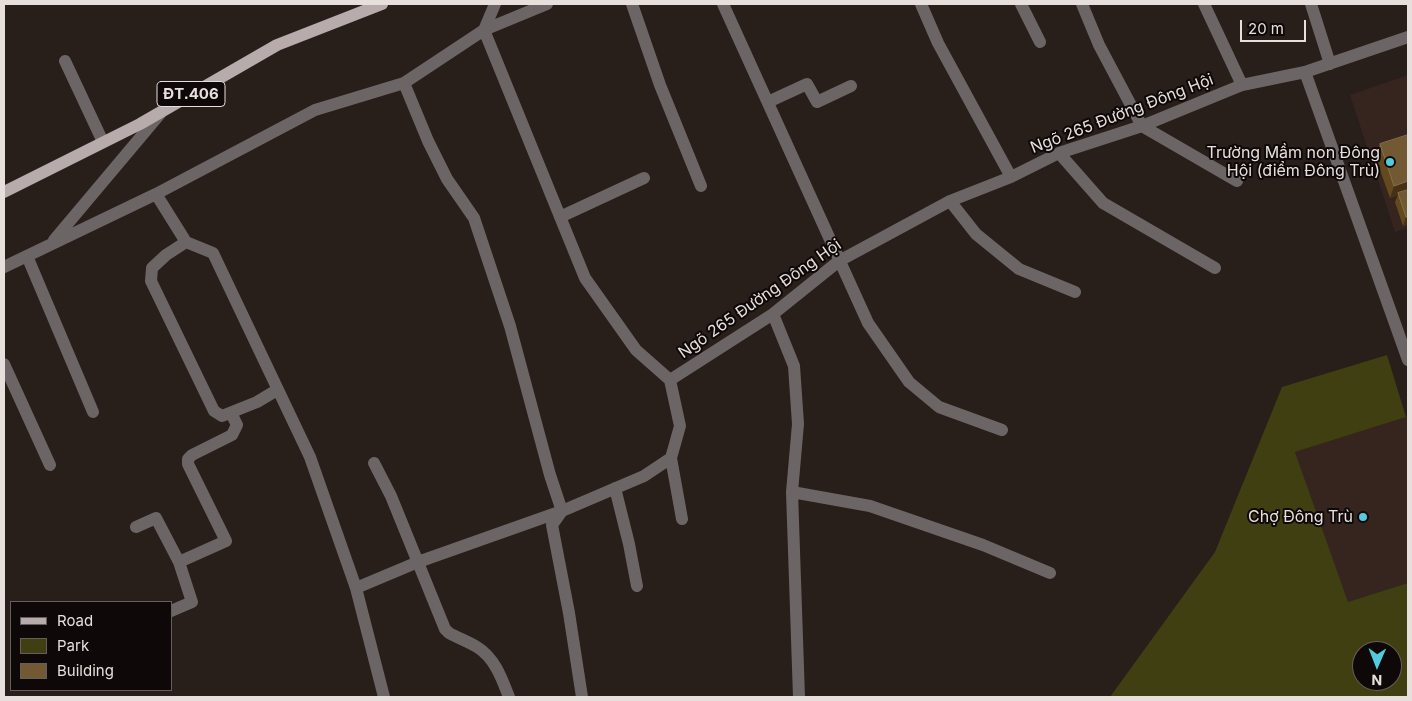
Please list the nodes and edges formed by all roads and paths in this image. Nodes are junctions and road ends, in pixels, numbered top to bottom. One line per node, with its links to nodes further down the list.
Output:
1 (382, 4): 21 (main road, ĐT.406)
2 (495, 4): 11 (street)
3 (547, 4): 11 (street)
4 (632, 4): 28 (street)
5 (723, 4): 20 (street)
6 (921, 4): 25 (street)
7 (1021, 4): 13 (street)
8 (1082, 4): 22 (street)
9 (1204, 4): 18 (street)
10 (1312, 4): 15 (street)
11 (484, 30): 17 (street); 32 (street, Ngõ 265 Đường Đông Hội)
12 (1408, 37): 15 (street, Ngõ 265 Đường Đông Hội)
13 (1040, 42)
14 (65, 61): 23 (street)
15 (1330, 64): 16 (street, Ngõ 265 Đường Đông Hội)
16 (1305, 72): 18 (street, Ngõ 265 Đường Đông Hội); 41 (street)
17 (404, 83): 30 (street); 53 (street)
18 (1242, 85): 22 (street, Ngõ 265 Đường Đông Hội)
19 (851, 86): 20 (street)
20 (768, 102): 36 (street)
21 (163, 111): 23 (main road, ĐT.406); 34 (street)
22 (1142, 126): 24 (street, Ngõ 265 Đường Đông Hội); 27 (street)
23 (103, 142): 29 (main road, ĐT.406)
24 (1059, 153): 25 (street, Ngõ 265 Đường Đông Hội); 38 (street)
25 (1011, 177): 31 (street, Ngõ 265 Đường Đông Hội)
26 (644, 178): 32 (street)
27 (1237, 181)
28 (701, 186)
29 (4, 192)
30 (156, 194): 33 (street); 34 (street)
31 (950, 201): 36 (street, Ngõ 265 Đường Đông Hội); 39 (street)
32 (560, 217): 43 (street, Ngõ 265 Đường Đông Hội)
33 (186, 242): 44 (street); 46 (street)
34 (51, 244): 35 (street)
35 (27, 256): 37 (street); 45 (street)
36 (839, 261): 40 (street, Ngõ 265 Đường Đông Hội); 47 (street)
37 (4, 267)
38 (1214, 268)
39 (1075, 292)
40 (773, 314): 43 (street, Ngõ 265 Đường Đông Hội); 52 (street)
41 (1408, 360)
42 (4, 364): 50 (street)
43 (670, 380): 48 (street)
44 (278, 390): 46 (street); 60 (street)
45 (93, 412)
46 (231, 412): 56 (street)
47 (1002, 430)
48 (670, 458): 51 (street); 54 (street)
49 (374, 463): 57 (street)
50 (50, 465)
51 (615, 488): 53 (street); 59 (street)
52 (792, 492): 58 (street); 65 (street)
53 (562, 511): 57 (street); 64 (street)
54 (682, 518)
55 (136, 527): 56 (street)
56 (178, 562): 61 (street)
57 (418, 562): 60 (street); 63 (street)
58 (1050, 573)
59 (637, 586)
60 (356, 588): 62 (street)
61 (172, 611)
62 (384, 697)
63 (509, 697)
64 (582, 697)
65 (799, 697)

